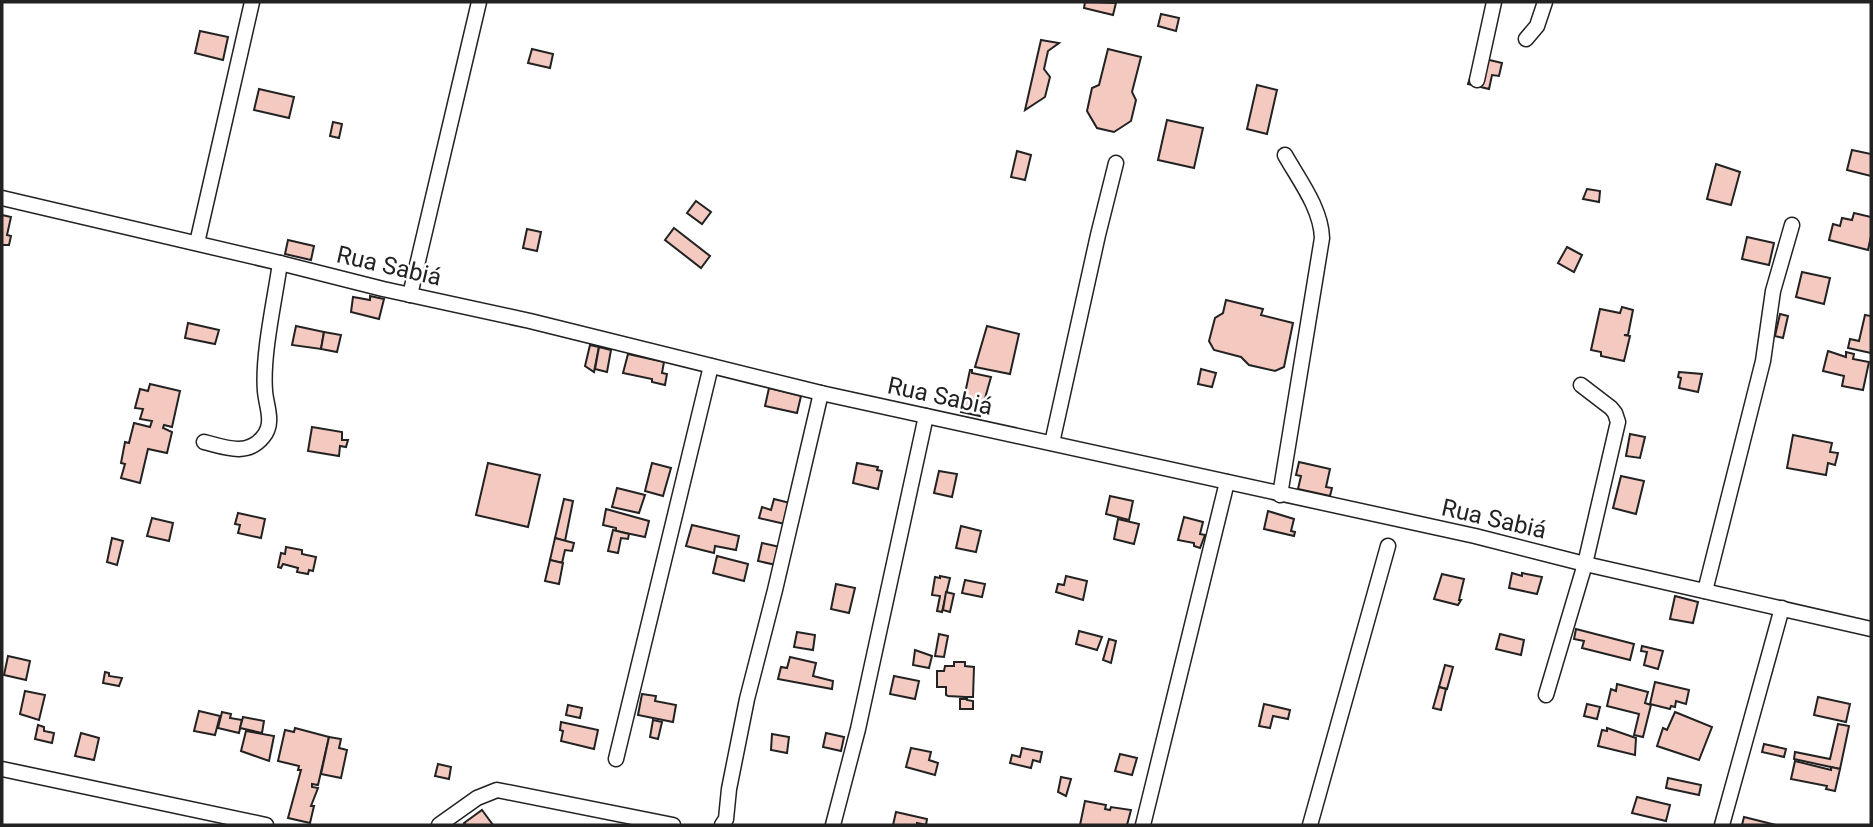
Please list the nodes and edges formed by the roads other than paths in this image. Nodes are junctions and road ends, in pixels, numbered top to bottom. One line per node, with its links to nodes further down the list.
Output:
1 (252, 2): 11 (street)
2 (479, 2): 13 (street)
3 (1494, 2): 6 (street)
4 (1545, 2): 5 (street)
5 (1526, 39)
6 (1477, 80)
7 (1285, 155): 21 (street)
8 (1116, 163): 19 (street)
9 (2, 198): 11 (street, Rua Sabiá)
10 (1792, 225): 24 (street)
11 (197, 243): 12 (street, Rua Sabiá)
12 (280, 263): 13 (street, Rua Sabiá); 18 (street)
13 (410, 295): 14 (street, Rua Sabiá)
14 (710, 366): 16 (street, Rua Sabiá); 28 (street)
15 (1581, 385): 23 (street)
16 (821, 393): 17 (street, Rua Sabiá); 33 (street)
17 (926, 416): 19 (street, Rua Sabiá); 34 (street)
18 (204, 442)
19 (1052, 443): 20 (street, Rua Sabiá)
20 (1227, 482): 21 (street, Rua Sabiá); 35 (street)
21 (1280, 495): 23 (street, Rua Sabiá)
22 (1388, 546): 36 (street)
23 (1585, 564): 24 (street, Rua Sabiá); 27 (street)
24 (1705, 590): 25 (street, Rua Sabiá)
25 (1782, 608): 26 (street, Rua Sabiá); 37 (street)
26 (1871, 629)
27 (1546, 695)
28 (616, 759)
29 (2, 769): 30 (street)
30 (266, 825)
31 (439, 825): 32 (street)
32 (673, 825)
33 (722, 825)
34 (833, 825)
35 (1143, 825)
36 (1310, 825)
37 (1722, 825)

